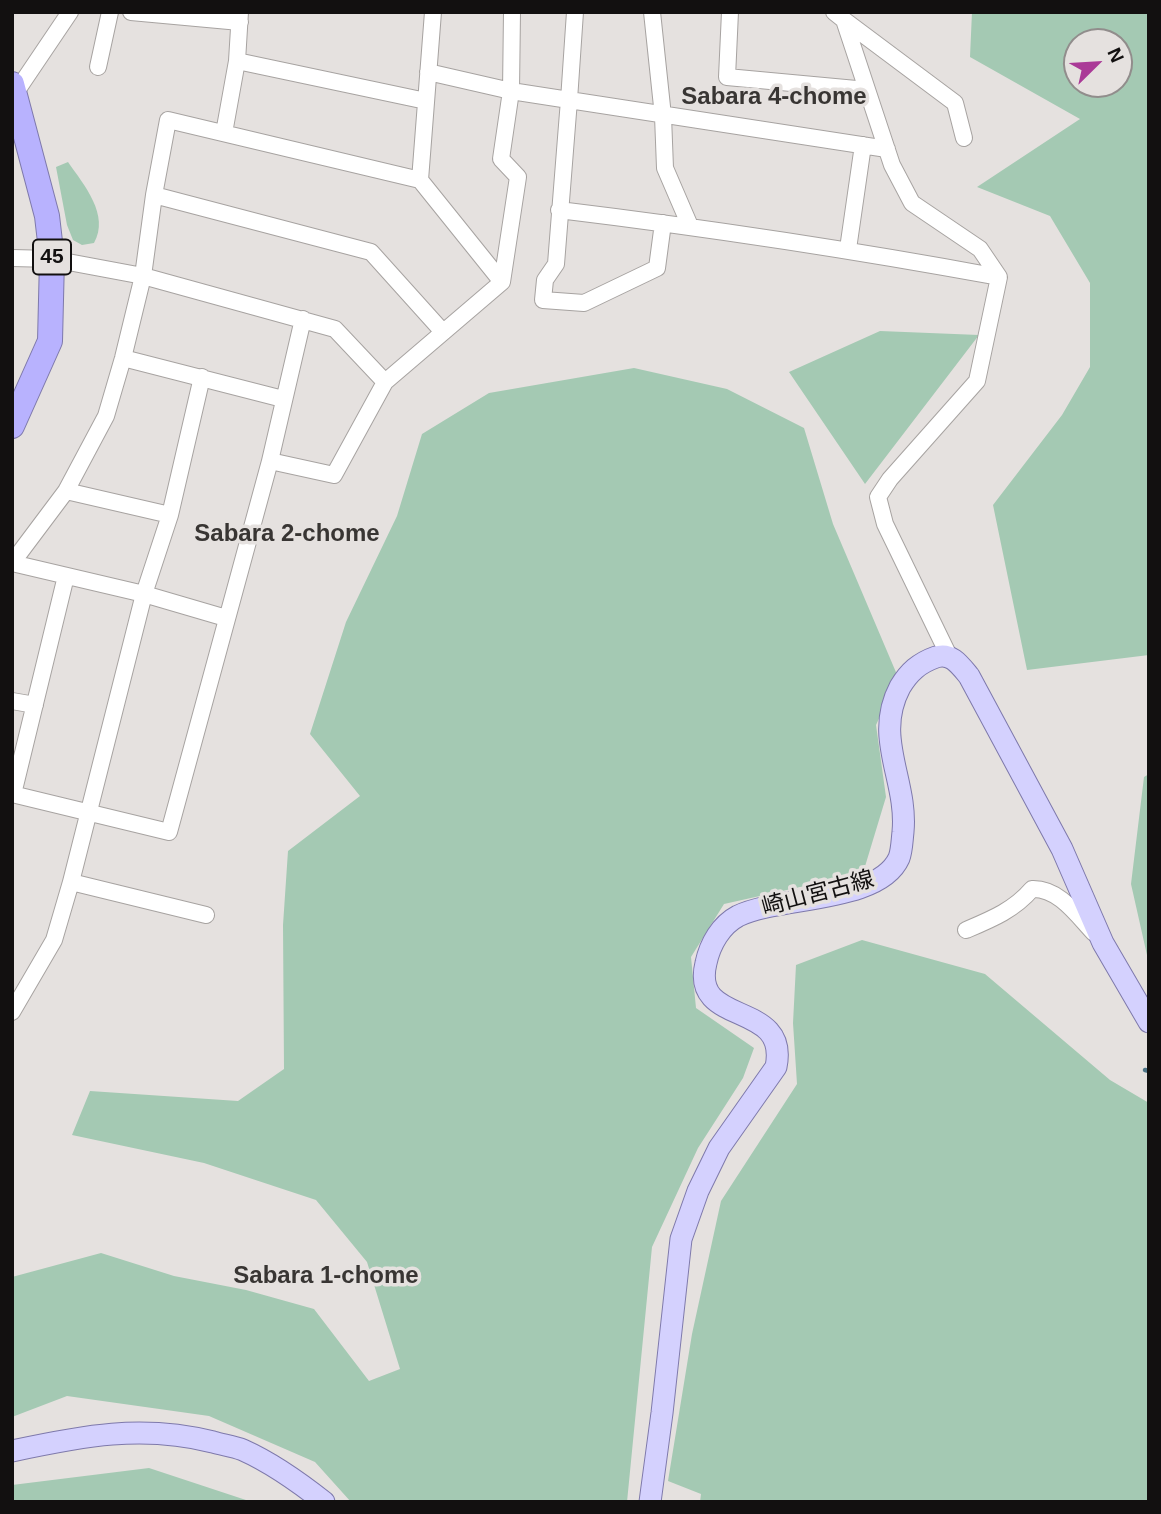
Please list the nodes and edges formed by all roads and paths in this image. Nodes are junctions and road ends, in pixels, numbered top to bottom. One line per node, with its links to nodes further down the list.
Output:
1 (70, 12): 14 (street)
2 (110, 12): 12 (street)
3 (131, 12): 10 (street)
4 (433, 12): 13 (street)
5 (512, 12): 16 (street)
6 (575, 12): 17 (street)
7 (652, 12): 19 (street)
8 (730, 12): 15 (street)
9 (839, 16): 15 (street); 21 (street)
10 (240, 17): 11 (street)
11 (237, 61): 18 (street); 20 (street)
12 (98, 67)
13 (428, 72): 16 (street); 18 (street)
14 (14, 88): 31 (highway, 45)
15 (867, 90): 23 (street)
16 (511, 92): 17 (street); 34 (street)
17 (569, 100): 19 (street); 26 (street)
18 (426, 101): 24 (street)
19 (663, 116): 22 (street); 28 (street)
20 (225, 133): 24 (street); 25 (street)
21 (964, 138)
22 (863, 145): 23 (street); 29 (street)
23 (887, 149): 33 (street)
24 (420, 180): 34 (street)
25 (154, 195): 32 (street); 36 (street)
26 (559, 210): 27 (street); 27 (street)
27 (663, 223): 28 (street)
28 (690, 226): 29 (street)
29 (848, 249): 33 (street)
30 (12, 258): 31 (street)
31 (52, 259): 32 (street); 41 (highway, 45)
32 (143, 276): 35 (street); 37 (street)
33 (999, 277): 48 (street)
34 (502, 282): 36 (street)
35 (303, 319): 39 (street); 40 (street)
36 (443, 332): 39 (street)
37 (123, 358): 38 (street); 43 (street)
38 (202, 377): 40 (street); 44 (street)
39 (385, 382): 42 (street)
40 (283, 399): 42 (street)
41 (12, 426)
42 (270, 461): 47 (street)
43 (66, 491): 44 (street); 45 (street)
44 (170, 515): 46 (street)
45 (66, 576): 46 (street); 50 (street)
46 (144, 594): 47 (street); 52 (street)
47 (226, 618): 52 (street)
48 (949, 656): 56 (main road); 61 (main road, 崎山宮古線)
49 (12, 701): 50 (street)
50 (35, 705): 51 (street)
51 (13, 794): 52 (street)
52 (89, 811): 53 (street)
53 (71, 882): 54 (street); 57 (street)
54 (206, 915)
55 (966, 930): 56 (street)
56 (1102, 943): 58 (main road)
57 (12, 1012)
58 (1149, 1022)
59 (12, 1451): 60 (main road)
60 (324, 1502)
61 (650, 1502)

